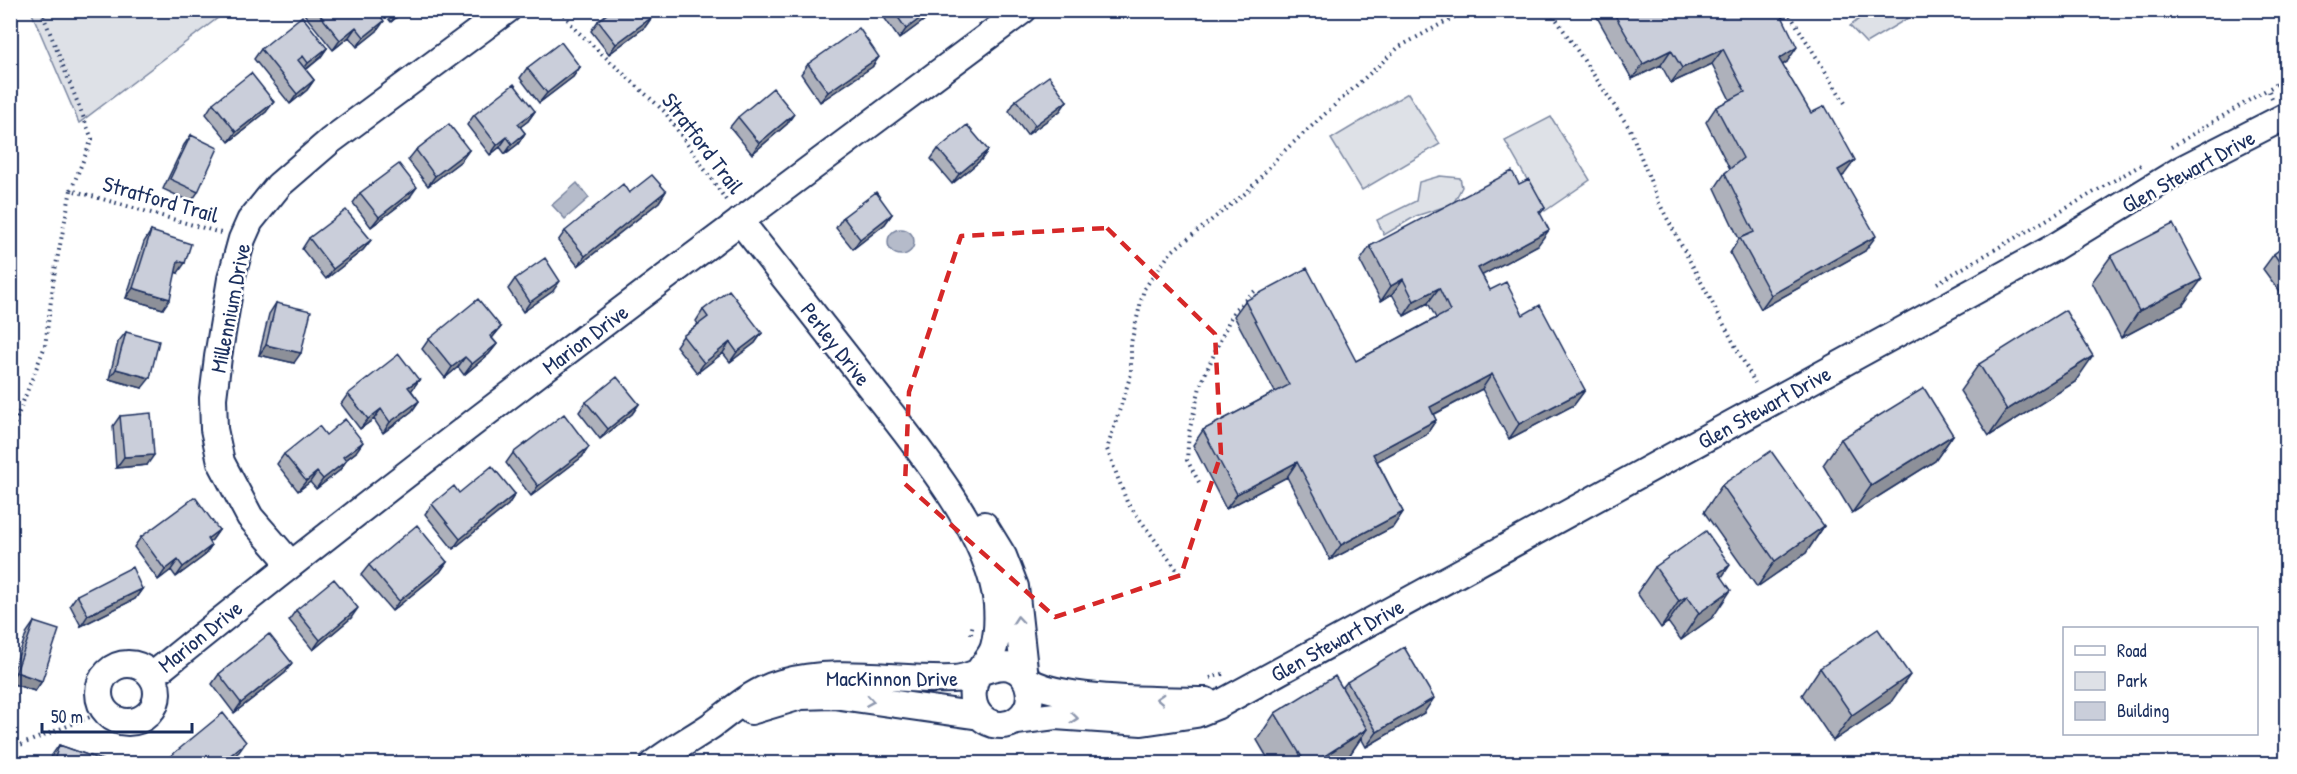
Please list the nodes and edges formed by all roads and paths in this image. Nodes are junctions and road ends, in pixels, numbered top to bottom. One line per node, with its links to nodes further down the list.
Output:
1 (41, 10): 13 (path, Stratford Trail)
2 (507, 10): 15 (street, Millennium Drive)
3 (560, 10): 14 (path, Stratford Trail)
4 (1023, 10): 14 (street, Marion Drive)
5 (1467, 10): 24 (path)
6 (1550, 10): 18 (path)
7 (1787, 10): 9 (path)
8 (2268, 89): 11 (path)
9 (1845, 103)
10 (2286, 116): 28 (street, Glen Stewart Drive)
11 (2162, 153)
12 (2142, 164): 16 (path)
13 (70, 190): 15 (path, Stratford Trail); 19 (path, Stratford Trail)
14 (740, 221): 21 (street, Perley Drive); 23 (street, Marion Drive)
15 (242, 239): 23 (street, Millennium Drive)
16 (1983, 255)
17 (1256, 290): 22 (path)
18 (1755, 383)
19 (12, 434): 20 (path, Stratford Trail)
20 (10, 443)
21 (931, 468): 25 (street, Perley Drive); 27 (street, Perley Drive, one-way to 21)
22 (1199, 482)
23 (290, 563): 26 (street, Marion Drive)
24 (1180, 574)
25 (977, 674): 27 (street); 30 (street); 32 (street, MacKinnon Drive)
26 (152, 675): 29 (street, Marion Drive); 29 (street, Marion Drive)
27 (1025, 678): 28 (street, Glen Stewart Drive, one-way to 27); 31 (street)
28 (1238, 693): 31 (street, Glen Stewart Drive, one-way to 28)
29 (105, 711): 33 (path)
30 (980, 716): 31 (street); 32 (street, MacKinnon Drive, one-way to 30)
31 (1016, 721)
32 (711, 725): 34 (street, MacKinnon Drive)
33 (10, 749)
34 (653, 764)

